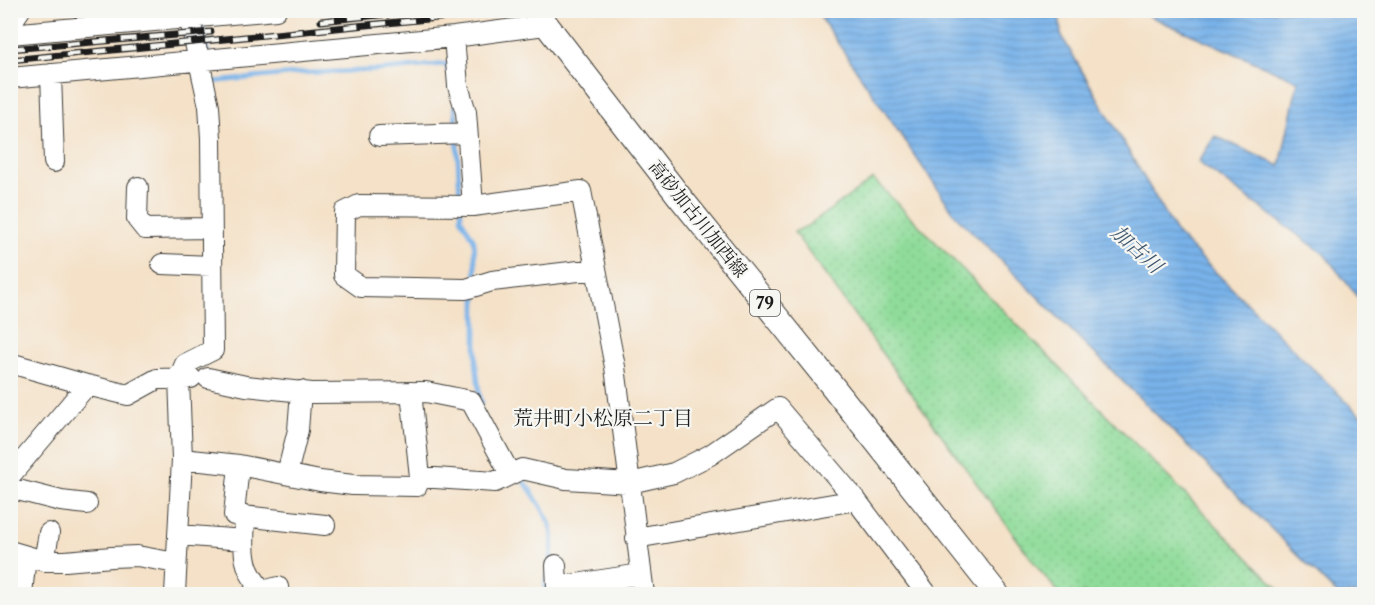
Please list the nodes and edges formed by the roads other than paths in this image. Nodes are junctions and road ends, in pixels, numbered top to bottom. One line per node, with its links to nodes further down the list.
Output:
1 (20, 10): 5 (street)
2 (276, 10): 3 (street)
3 (192, 15): 6 (street); 8 (street)
4 (540, 18): 7 (street); 52 (main road, 高砂加古川加西線 / 79)
5 (10, 25)
6 (10, 34)
7 (454, 37): 8 (street); 11 (street)
8 (198, 61): 9 (street); 16 (street)
9 (51, 74): 10 (street); 13 (street)
10 (10, 78)
11 (467, 133): 12 (street); 15 (street)
12 (379, 136)
13 (54, 162)
14 (138, 188): 16 (street)
15 (473, 206): 19 (street); 19 (street)
16 (211, 228): 18 (street)
17 (162, 264): 18 (street)
18 (212, 266): 20 (street)
19 (596, 268): 33 (street)
20 (213, 350): 22 (street); 23 (street)
21 (10, 363): 24 (street)
22 (179, 378): 23 (street); 24 (street); 27 (street)
23 (208, 378): 25 (street)
24 (87, 385): 31 (street)
25 (301, 391): 26 (street); 29 (street)
26 (411, 392): 30 (street); 32 (street)
27 (182, 459): 28 (street); 40 (street)
28 (239, 465): 29 (street); 37 (street)
29 (287, 474): 32 (street)
30 (510, 474): 32 (street); 33 (street)
31 (10, 476)
32 (420, 477)
33 (630, 483): 35 (street); 41 (street)
34 (10, 488): 36 (street)
35 (856, 500): 41 (street); 51 (street)
36 (87, 504)
37 (245, 516): 38 (street); 42 (street)
38 (325, 525)
39 (49, 533): 43 (street)
40 (178, 535): 42 (street); 44 (street)
41 (636, 538): 46 (street)
42 (244, 540): 47 (street)
43 (27, 556): 44 (street); 48 (street)
44 (176, 563): 49 (street)
45 (556, 565): 46 (street)
46 (641, 574): 50 (street)
47 (264, 593)
48 (22, 594)
49 (175, 594)
50 (644, 594)
51 (927, 594)
52 (997, 594)

